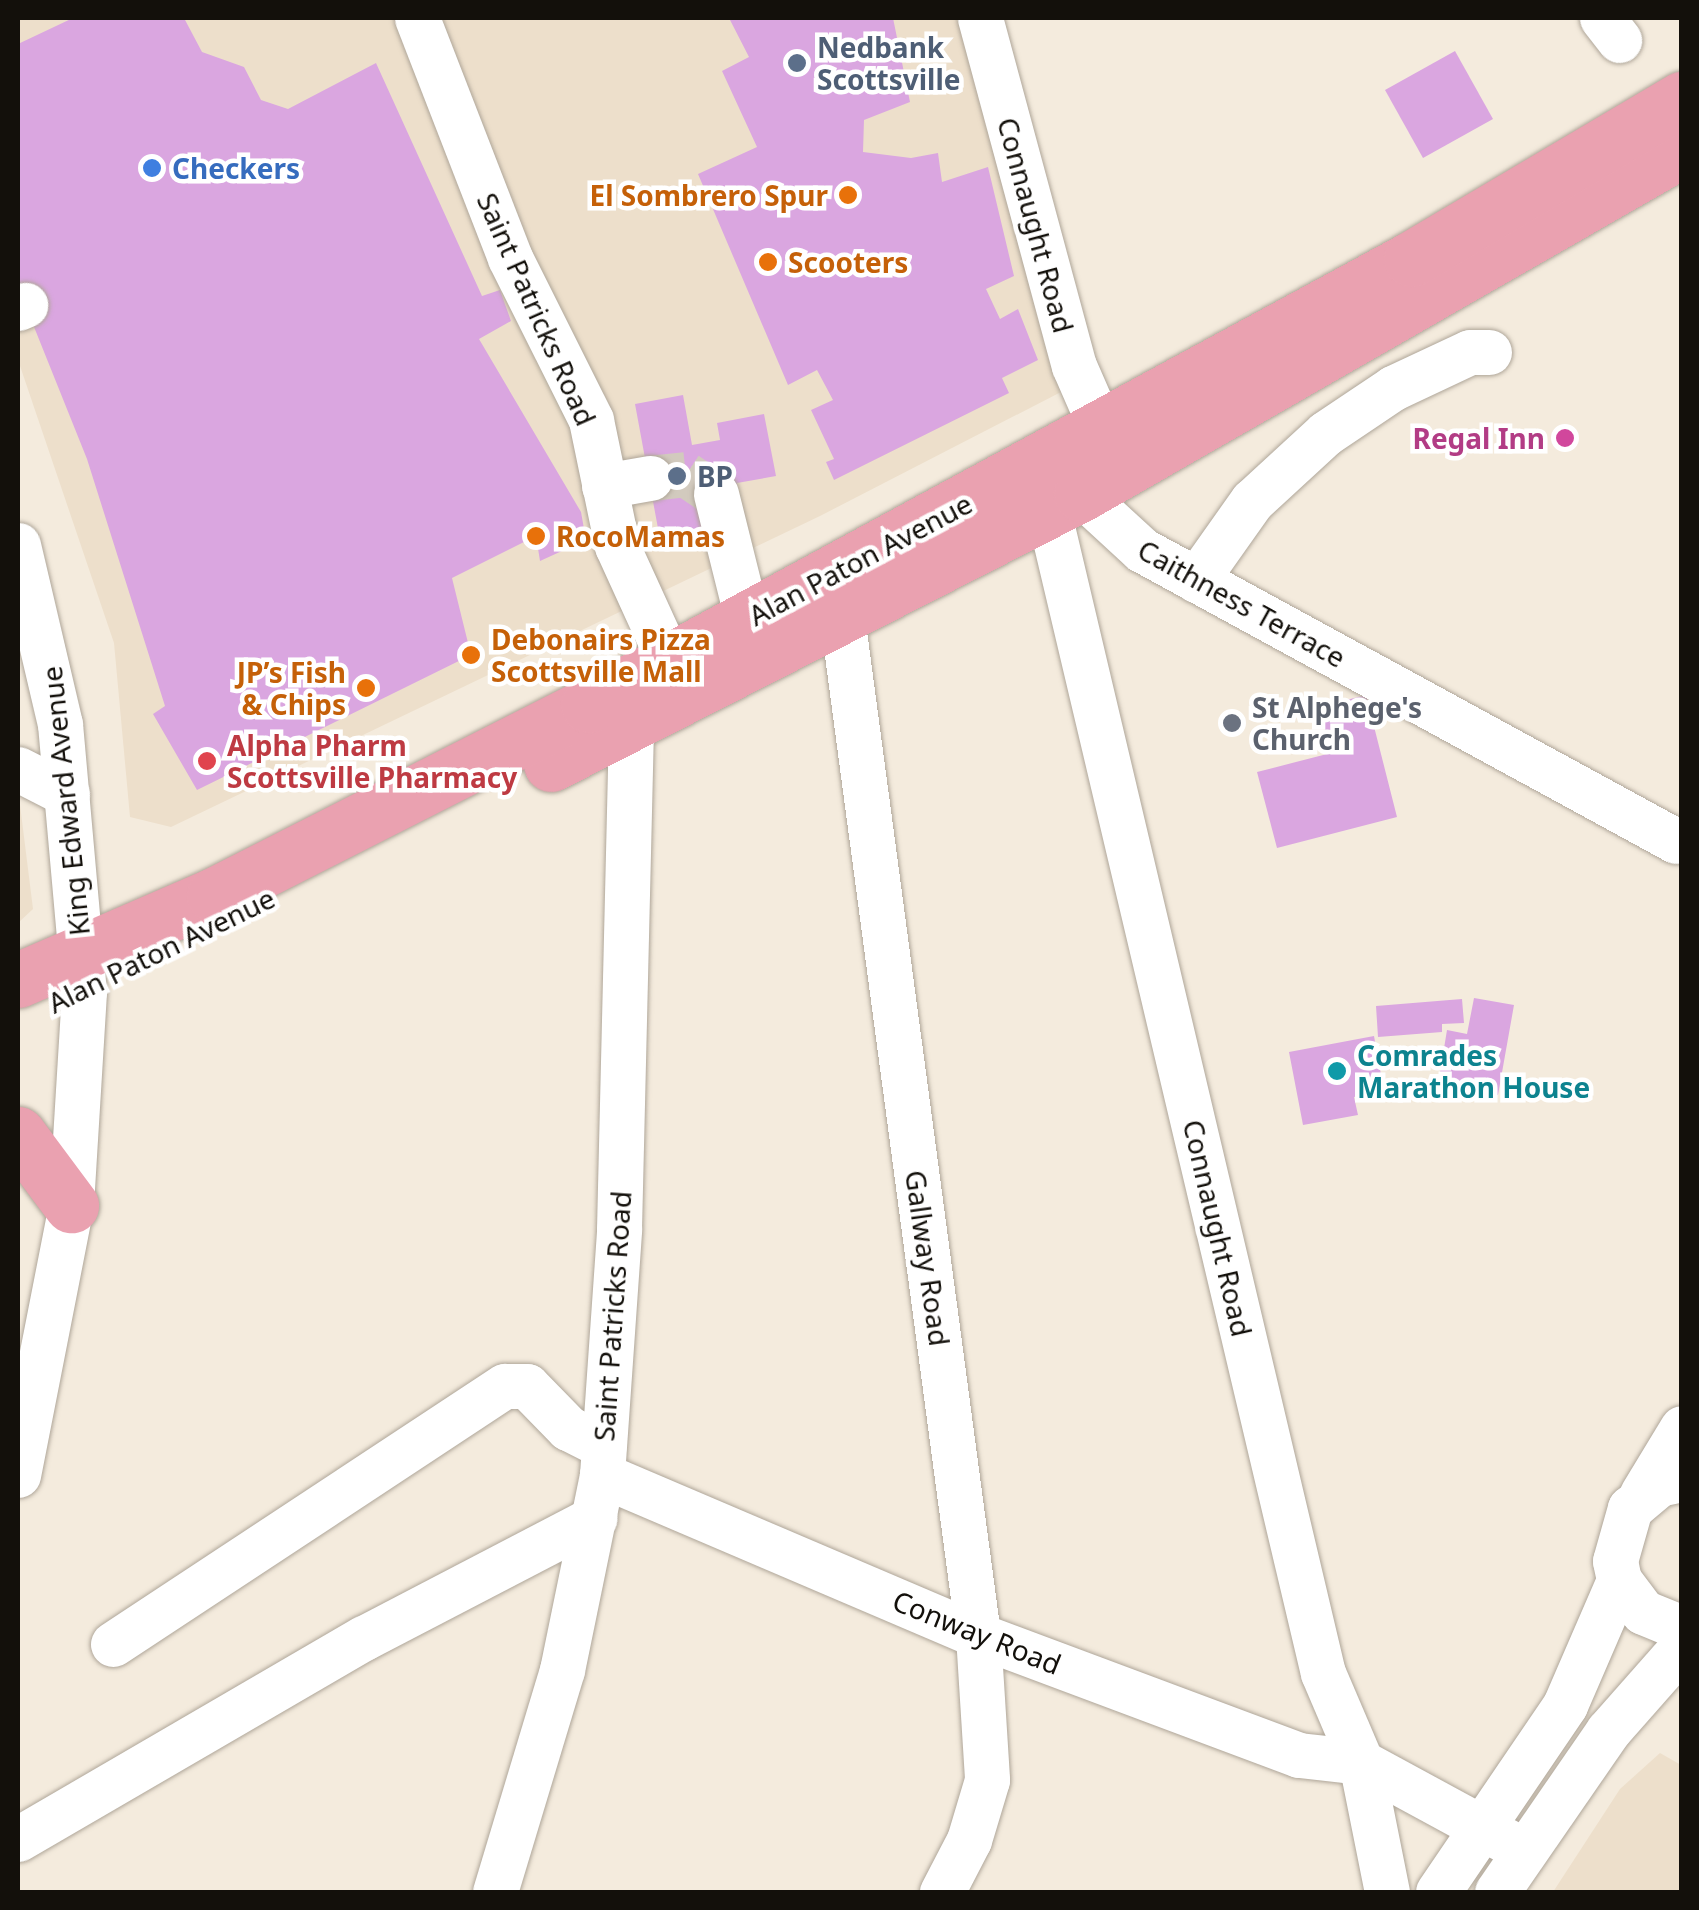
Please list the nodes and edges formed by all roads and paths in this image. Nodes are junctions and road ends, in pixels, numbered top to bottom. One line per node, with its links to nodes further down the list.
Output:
1 (417, 18): 8 (street, Saint Patricks Road)
2 (980, 18): 6 (street, Connaught Road)
3 (1682, 99): 6 (main road, Alan Paton Avenue)
4 (1682, 150): 10 (main road, Alan Paton Avenue)
5 (1489, 352): 12 (street)
6 (1102, 430): 14 (main road, Alan Paton Avenue)
7 (650, 478): 8 (street)
8 (604, 486): 15 (street, Saint Patricks Road)
9 (716, 494): 14 (street)
10 (1064, 502): 12 (street, Caithness Terrace); 13 (main road, Alan Paton Avenue); 34 (street, Connaught Road)
11 (18, 546): 18 (street, King Edward Avenue)
12 (1196, 580): 19 (street, Caithness Terrace)
13 (842, 616): 16 (main road, Alan Paton Avenue); 31 (street, Gallway Road)
14 (747, 618): 15 (main road, Alan Paton Avenue)
15 (668, 658): 20 (main road, Alan Paton Avenue)
16 (631, 726): 20 (main road, Alan Paton Avenue); 27 (street, Saint Patricks Road)
17 (18, 770): 18 (street)
18 (66, 794): 20 (street, King Edward Avenue)
19 (1676, 840)
20 (82, 972): 21 (main road, Alan Paton Avenue); 22 (main road, Alan Paton Avenue); 24 (street, King Edward Avenue)
21 (18, 980)
22 (18, 1019)
23 (18, 1134): 24 (main road)
24 (71, 1205): 26 (street, King Edward Avenue)
25 (1682, 1428): 28 (street)
26 (18, 1476)
27 (600, 1480): 31 (street, Conway Road); 32 (street, Conway Road); 36 (street); 38 (street, Saint Patricks Road)
28 (1662, 1486): 29 (street)
29 (1619, 1580): 30 (street); 35 (street)
30 (1682, 1628)
31 (978, 1635): 34 (street, Conway Road); 39 (street, Gallway Road)
32 (113, 1644)
33 (1682, 1646): 37 (street)
34 (1361, 1762): 35 (street); 40 (street, Connaught Road)
35 (1481, 1822): 37 (street); 41 (street)
36 (18, 1839)
37 (1523, 1850): 42 (street)
38 (495, 1892)
39 (942, 1892)
40 (1387, 1892)
41 (1438, 1892)
42 (1497, 1892)

